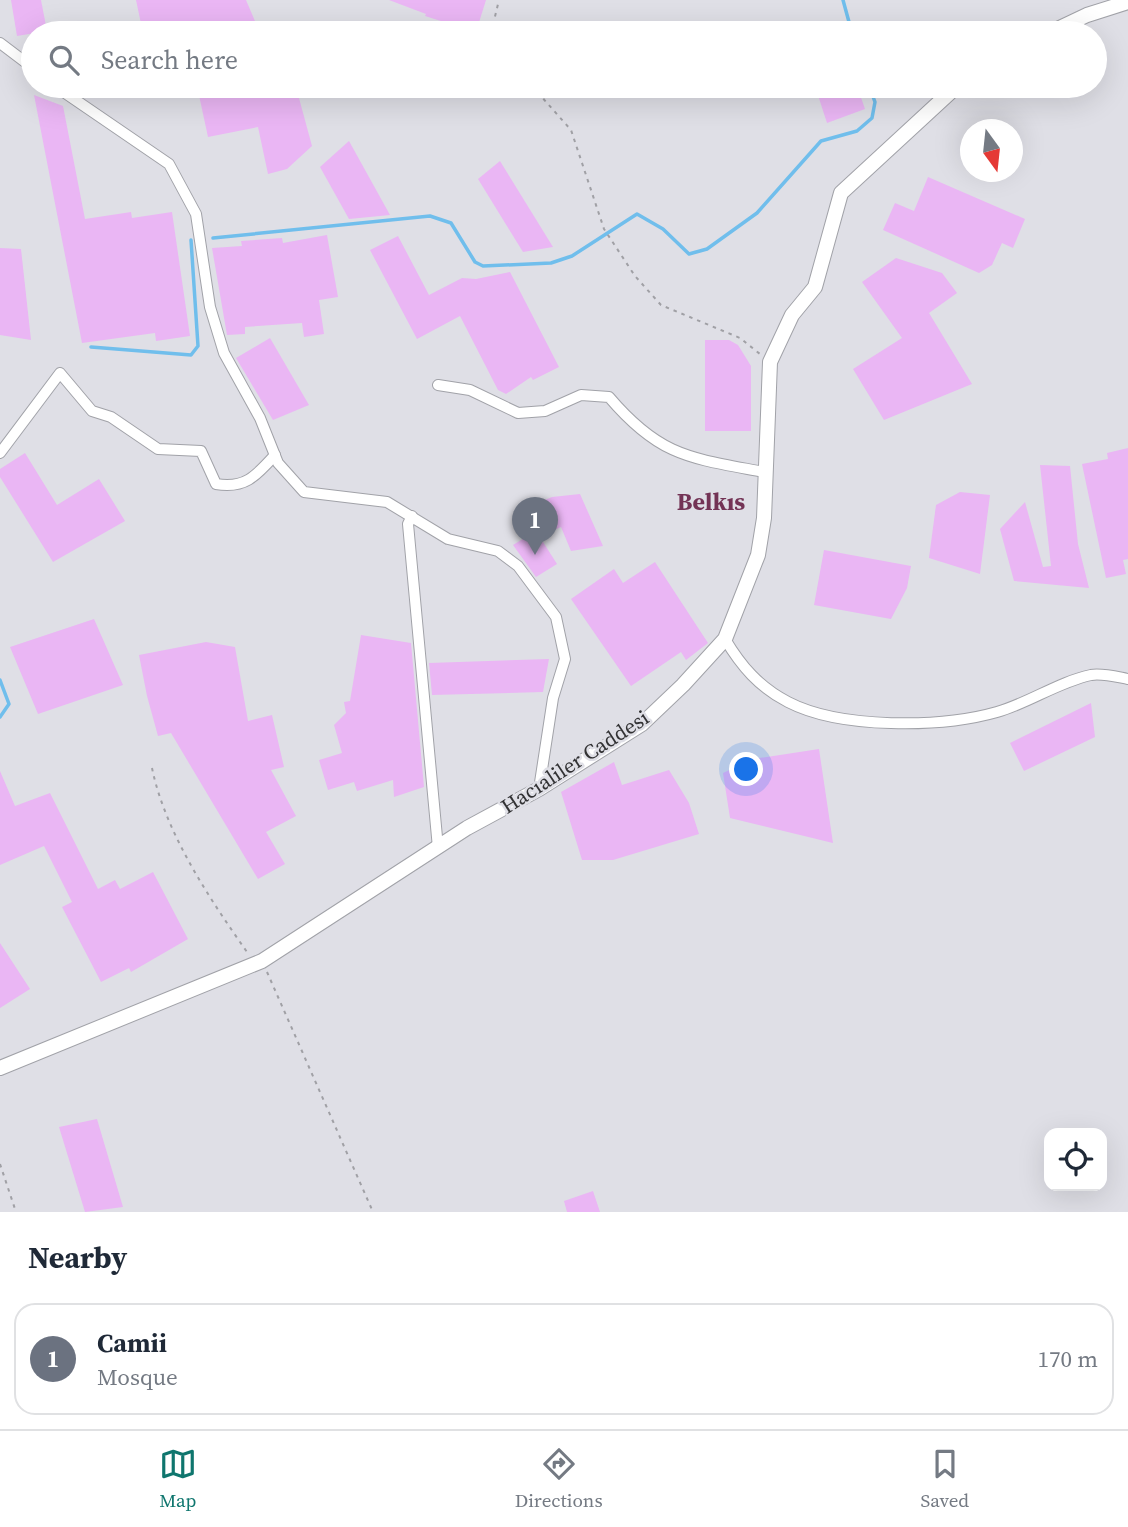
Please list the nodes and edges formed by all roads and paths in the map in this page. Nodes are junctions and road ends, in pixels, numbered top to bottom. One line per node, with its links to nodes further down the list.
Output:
1 (499, 0): 3 (path)
2 (1128, 2): 4 (street)
3 (494, 21)
4 (1074, 21)
5 (0, 43): 6 (street)
6 (21, 59)
7 (73, 98): 13 (street)
8 (543, 98): 10 (path)
9 (944, 98): 10 (street, Hacıaliler Caddesi)
10 (770, 362): 14 (street, Hacıaliler Caddesi)
11 (438, 385): 14 (street)
12 (0, 453): 13 (street)
13 (275, 455): 15 (street)
14 (764, 472): 16 (street, Hacıaliler Caddesi)
15 (412, 516): 19 (street); 20 (street)
16 (725, 639): 17 (street); 19 (street, Hacıaliler Caddesi)
17 (1128, 679)
18 (152, 768): 21 (path)
19 (539, 789): 20 (street, Hacıaliler Caddesi)
20 (438, 848): 21 (street, Hacıaliler Caddesi)
21 (259, 962): 22 (street, Hacıaliler Caddesi); 25 (path)
22 (0, 1068)
23 (0, 1164): 24 (path)
24 (16, 1212)
25 (373, 1212)

